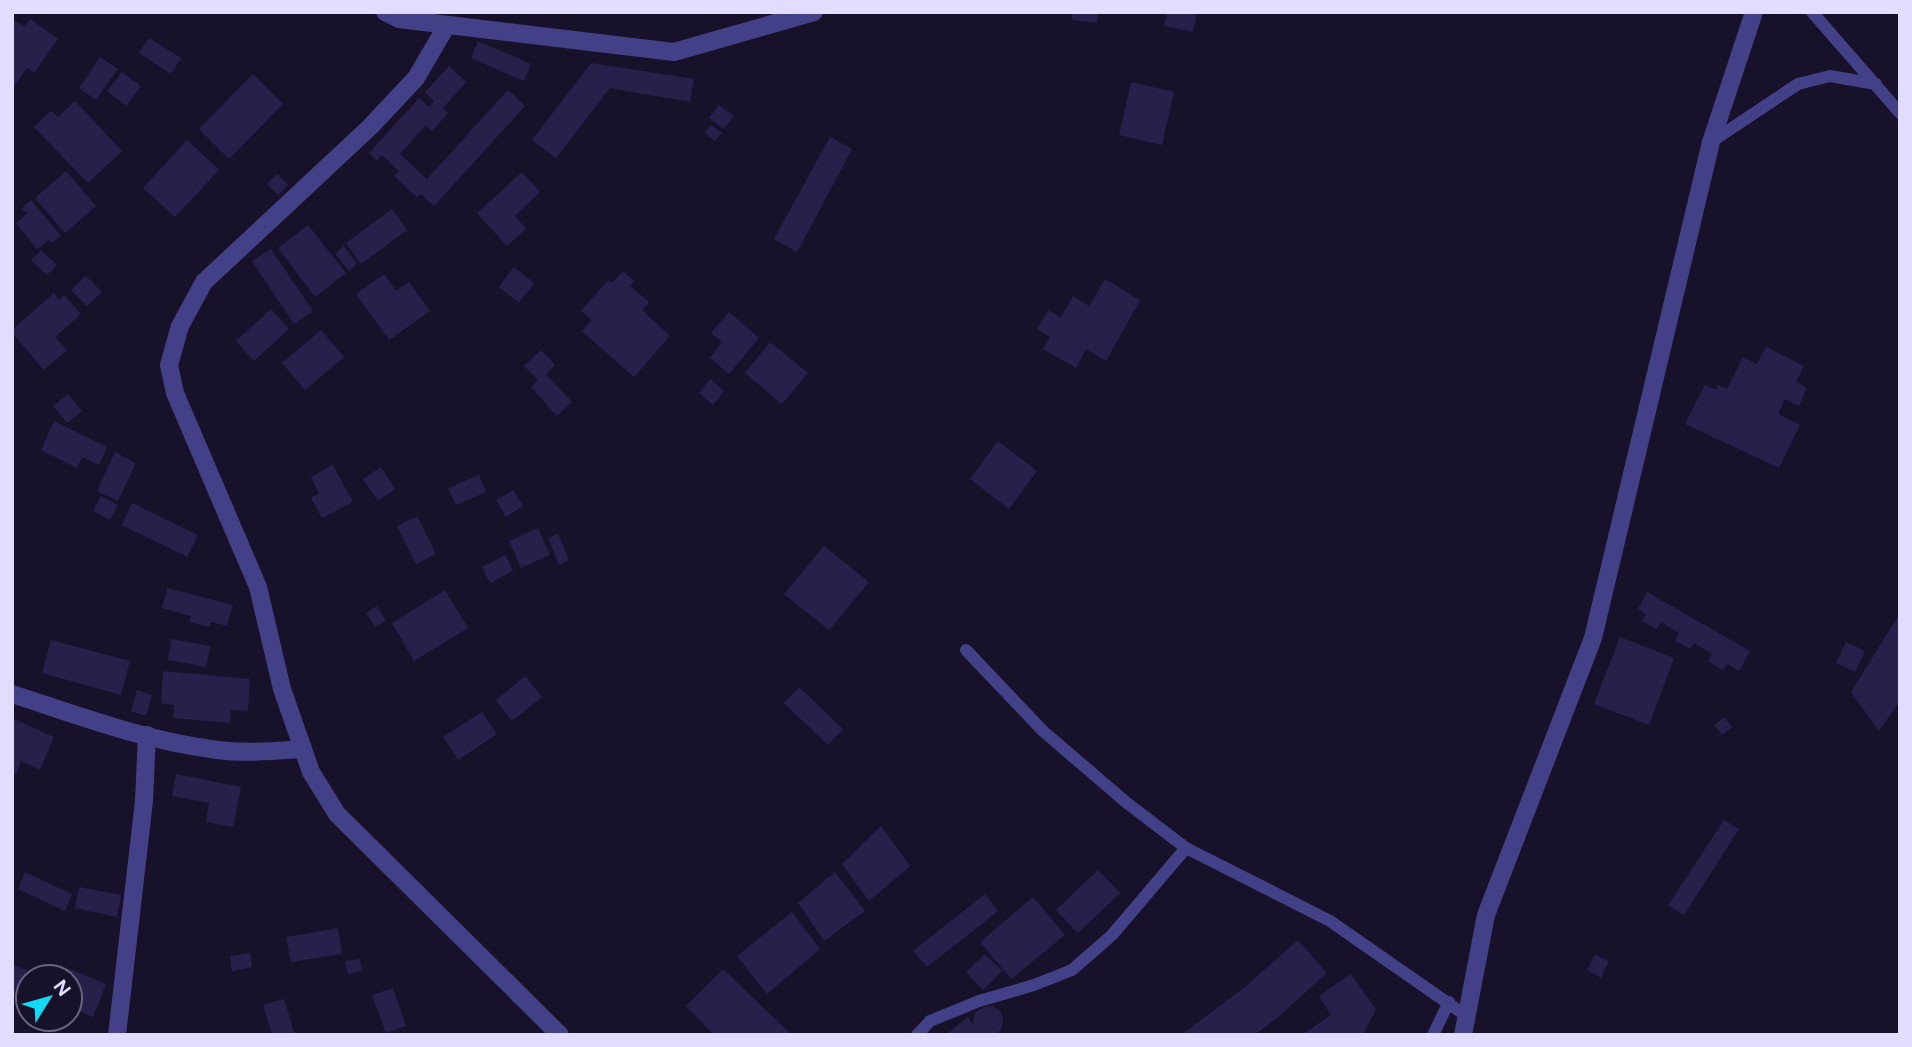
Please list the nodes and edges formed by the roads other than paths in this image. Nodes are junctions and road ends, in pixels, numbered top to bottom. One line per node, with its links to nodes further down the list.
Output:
1 (385, 12): 5 (street)
2 (814, 12): 5 (street)
3 (1754, 12): 8 (street)
4 (1812, 12): 6 (lane)
5 (447, 25): 12 (street)
6 (1876, 85): 7 (lane); 8 (lane)
7 (1900, 113)
8 (1712, 142): 15 (street)
9 (966, 650): 13 (lane)
10 (12, 694): 11 (street)
11 (147, 735): 12 (street); 16 (street)
12 (303, 749): 17 (street)
13 (1186, 848): 14 (lane); 18 (lane)
14 (1449, 1002): 15 (lane); 19 (lane)
15 (1465, 1015): 20 (street)
16 (117, 1035)
17 (560, 1035)
18 (917, 1035)
19 (1433, 1035)
20 (1463, 1035)

